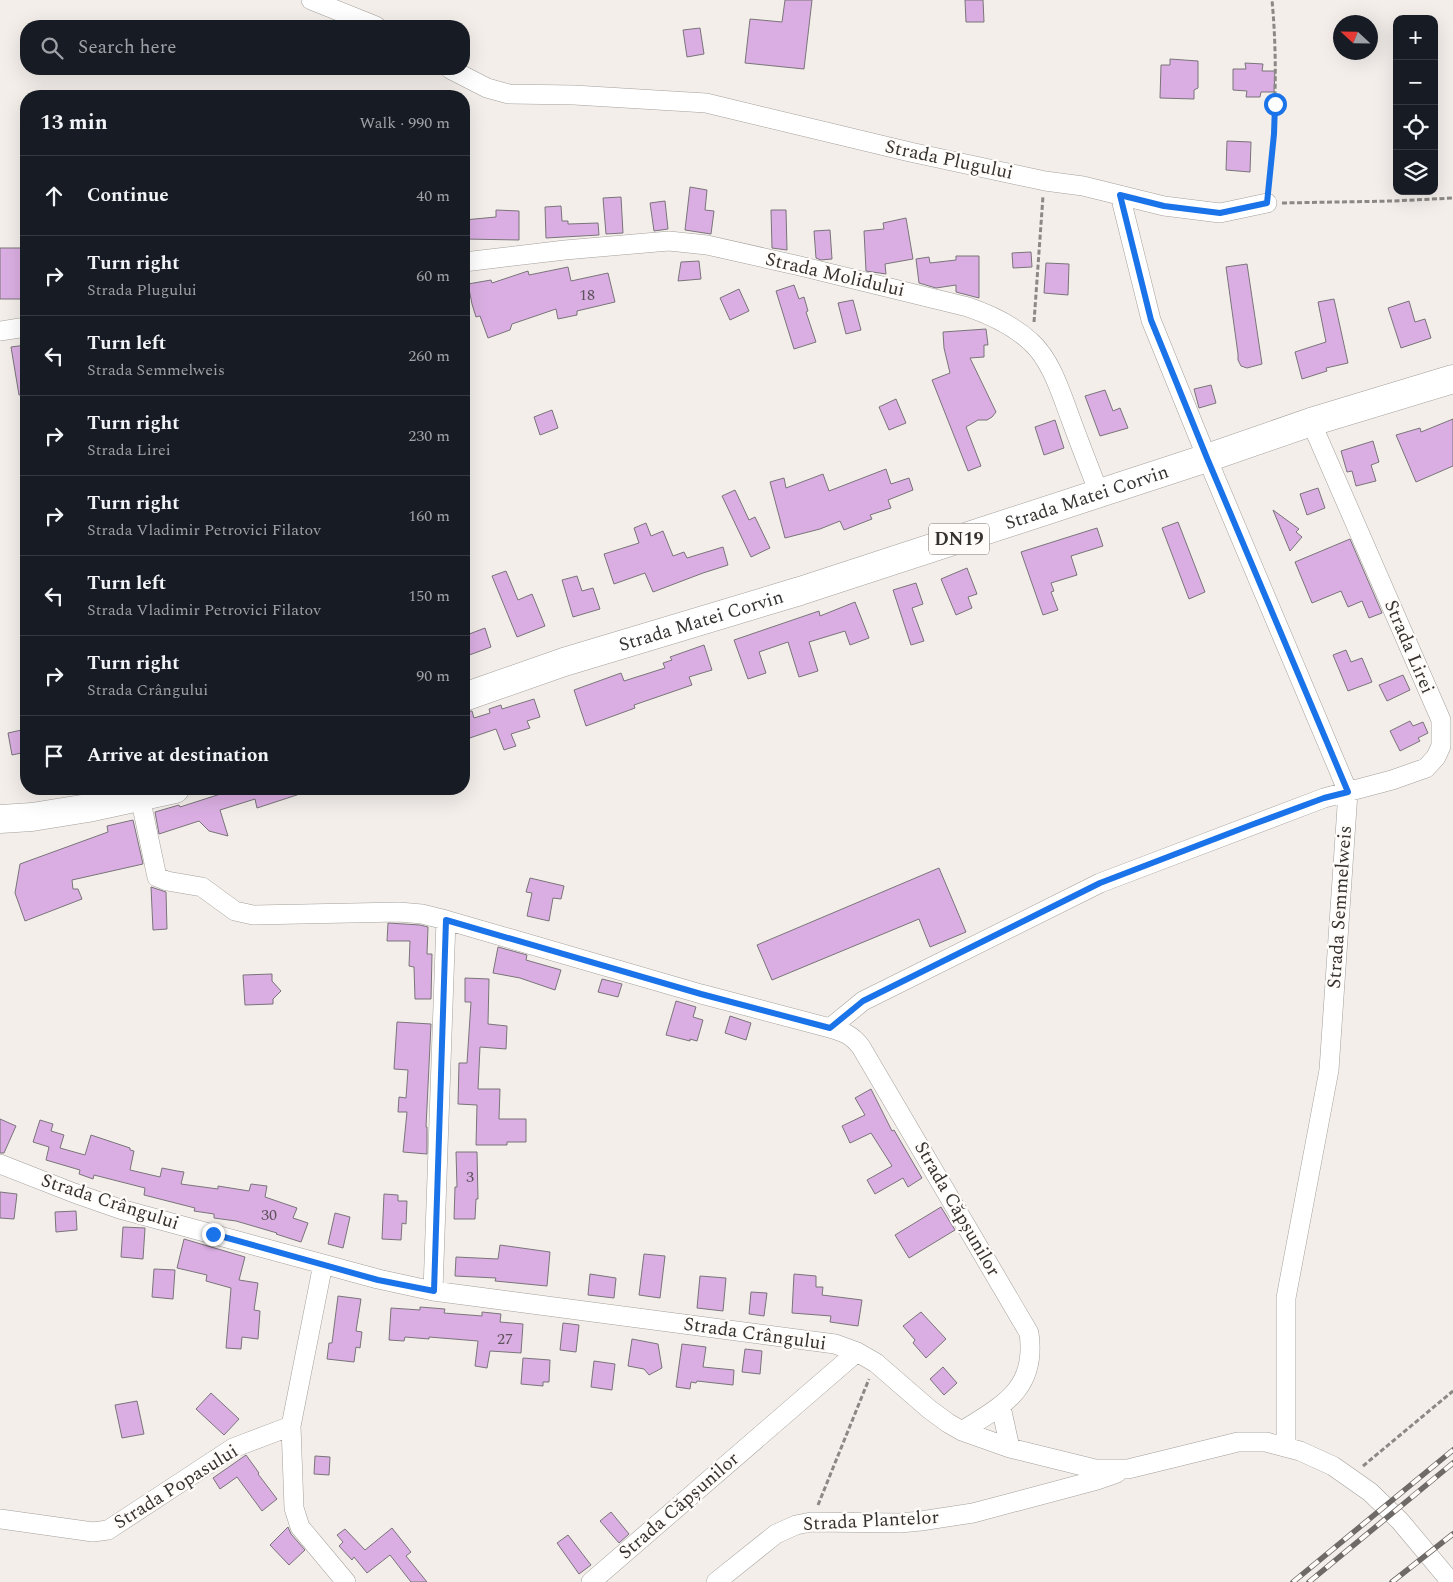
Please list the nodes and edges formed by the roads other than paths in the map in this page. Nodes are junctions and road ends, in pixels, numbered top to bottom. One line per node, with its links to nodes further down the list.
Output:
1 (311, 0): 2 (street)
2 (361, 20)
3 (462, 75): 4 (street, Strada Plugului)
4 (1120, 195): 5 (street, Strada Plugului); 11 (street, Strada Semmelweis)
5 (1267, 203)
6 (470, 261): 12 (street, Strada Molidului)
7 (20, 328): 8 (street)
8 (0, 331)
9 (1453, 379): 10 (main road, Strada Matei Corvin / DN19)
10 (1312, 422): 11 (main road, Strada Matei Corvin / DN19); 14 (street, Strada Lirei)
11 (1207, 458): 12 (main road, Strada Matei Corvin / DN19); 14 (street, Strada Semmelweis)
12 (1099, 493): 13 (main road, Strada Matei Corvin / DN19)
13 (470, 695)
14 (1348, 792): 19 (street, Strada Lirei); 27 (street, Strada Semmelweis)
15 (149, 795): 16 (main road)
16 (140, 797): 17 (main road); 18 (street, Strada Căpșunilor)
17 (1, 819)
18 (446, 920): 19 (street, Strada Căpșunilor); 22 (street)
19 (830, 1028): 24 (street, Strada Căpșunilor)
20 (0, 1164): 21 (street, Strada Crângului)
21 (323, 1264): 22 (street, Strada Crângului); 25 (street)
22 (434, 1291): 23 (street, Strada Crângului)
23 (857, 1352): 26 (street, Strada Crângului); 33 (street, Strada Căpșunilor)
24 (1001, 1407): 26 (street, Strada Căpșunilor); 28 (street)
25 (290, 1426): 30 (street, Strada Popasului); 32 (street)
26 (962, 1431): 28 (street, Strada Crângului)
27 (1286, 1447): 29 (street, Strada Crângului); 31 (street, Strada Crângului)
28 (1010, 1448): 29 (street, Strada Crângului)
29 (1128, 1470): 34 (street, Strada Plantelor)
30 (0, 1519)
31 (1450, 1577)
32 (346, 1582)
33 (591, 1582)
34 (716, 1582)

